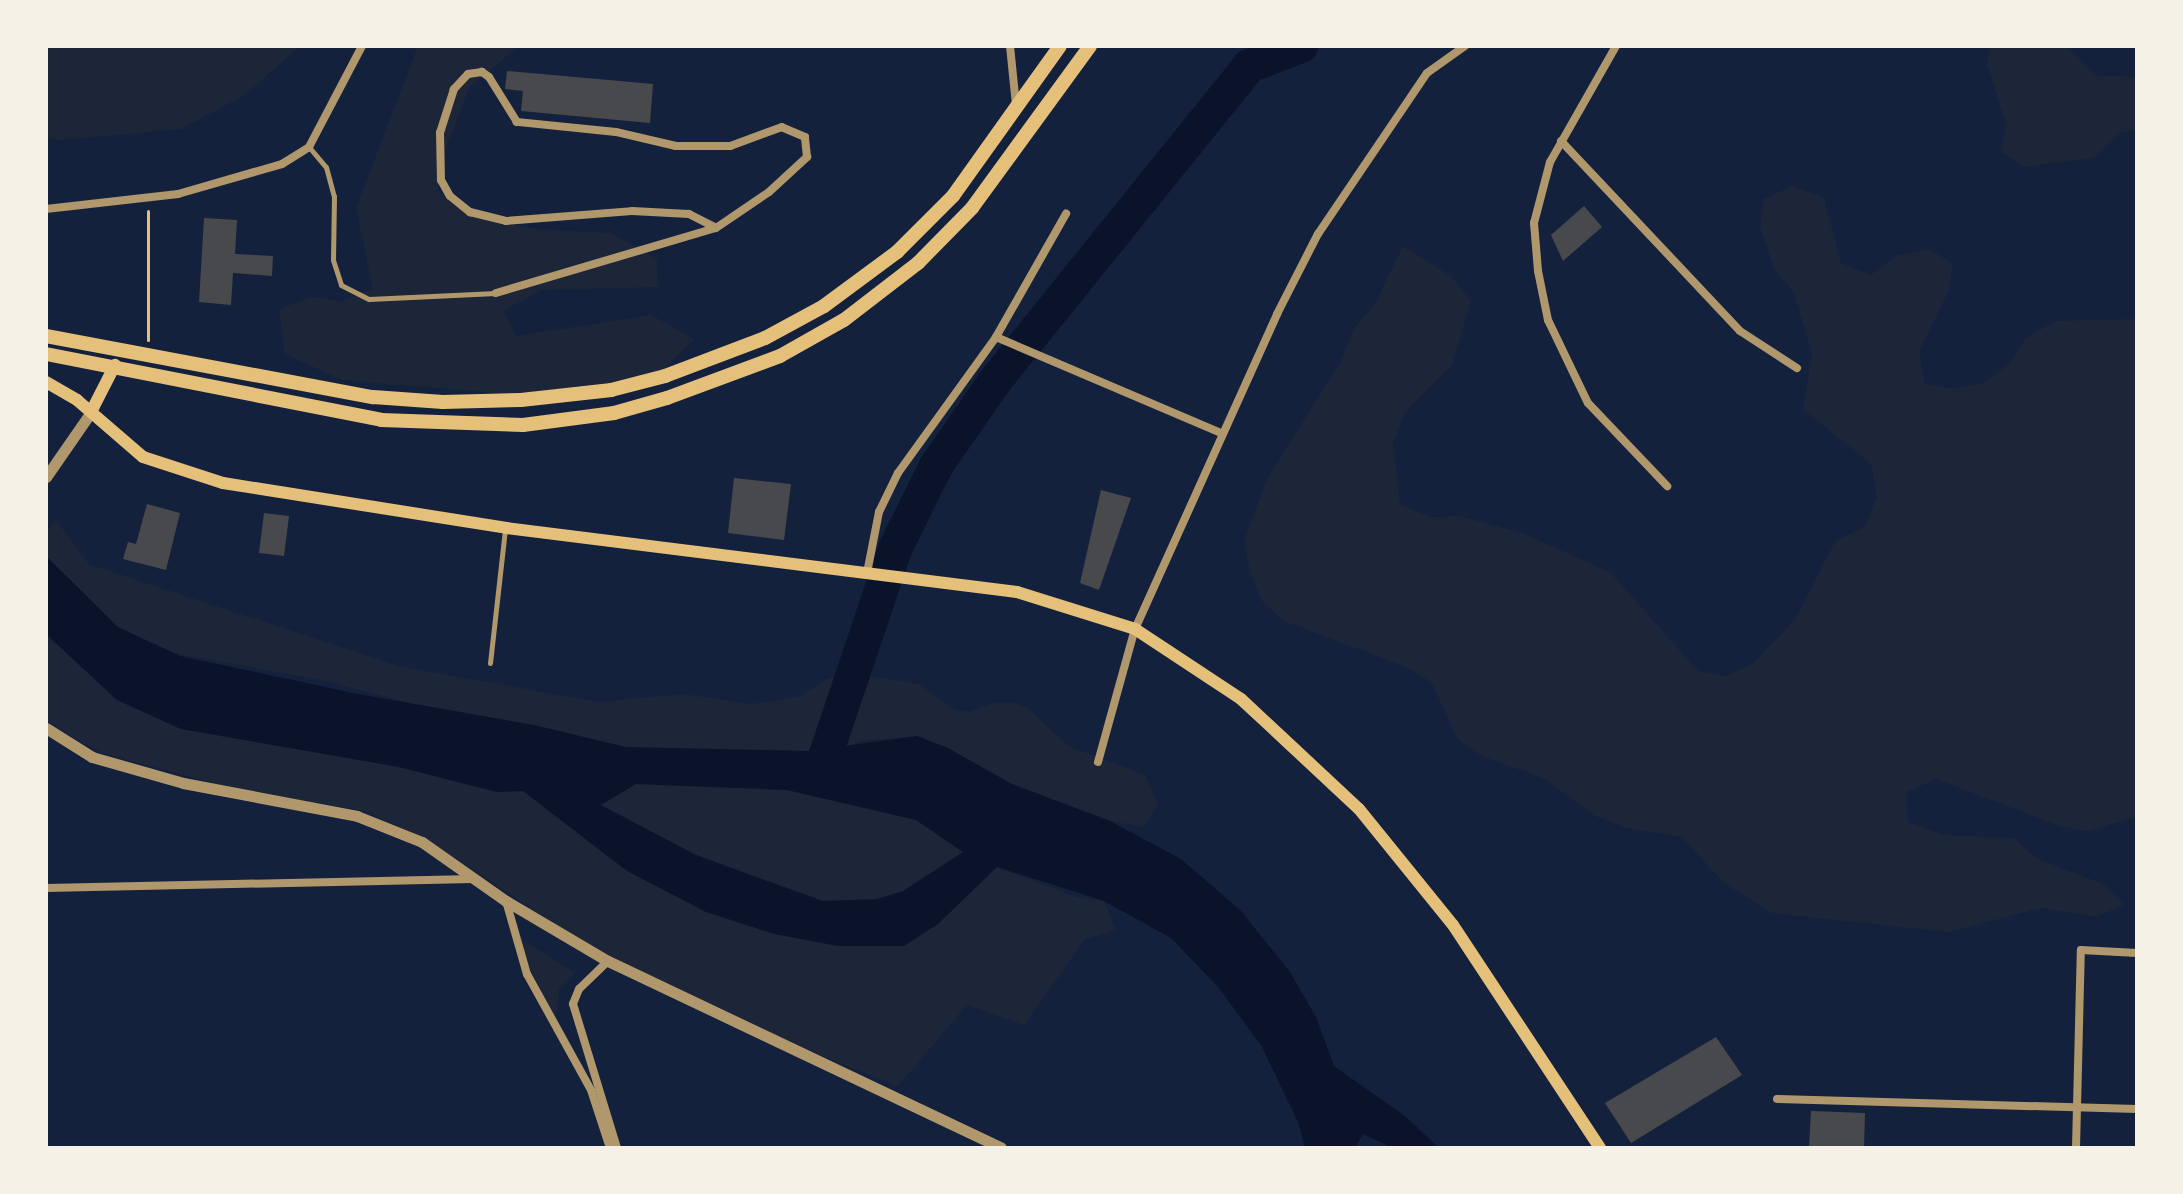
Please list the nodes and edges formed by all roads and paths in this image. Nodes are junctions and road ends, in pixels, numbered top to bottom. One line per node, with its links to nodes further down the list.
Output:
1 (362, 46): 9 (street)
2 (1010, 46): 7 (street)
3 (1060, 46): 7 (main road)
4 (1090, 46): 20 (main road)
5 (1465, 46): 24 (street)
6 (1616, 46): 8 (street)
7 (1016, 114): 18 (main road)
8 (1561, 141): 21 (street); 26 (street)
9 (309, 147): 10 (street); 14 (lane)
10 (149, 197): 11 (street); 18 (path)
11 (46, 209)
12 (1066, 214): 16 (street)
13 (716, 228): 13 (street); 14 (street)
14 (496, 293)
15 (46, 336): 17 (main road)
16 (996, 337): 24 (street); 28 (street)
17 (125, 347): 18 (main road); 20 (main road)
18 (148, 352)
19 (46, 354): 20 (main road)
20 (115, 365): 23 (main road)
21 (1797, 368)
22 (46, 382): 23 (main road)
23 (91, 412): 25 (street); 27 (main road)
24 (1221, 433): 29 (street)
25 (46, 477)
26 (1667, 486)
27 (506, 528): 28 (main road); 30 (lane)
28 (870, 574): 29 (main road)
29 (1135, 629): 32 (street); 45 (main road)
30 (490, 663)
31 (46, 728): 33 (street)
32 (1098, 762)
33 (479, 879): 34 (street); 35 (street)
34 (46, 888)
35 (506, 901): 37 (street); 38 (street)
36 (2137, 953): 40 (street)
37 (608, 961): 38 (street); 44 (street)
38 (595, 1089): 42 (street); 43 (street)
39 (1777, 1099): 40 (street)
40 (2077, 1107): 41 (street); 46 (street)
41 (2137, 1109)
42 (610, 1148)
43 (617, 1148)
44 (1001, 1148)
45 (1600, 1148)
46 (2076, 1148)

